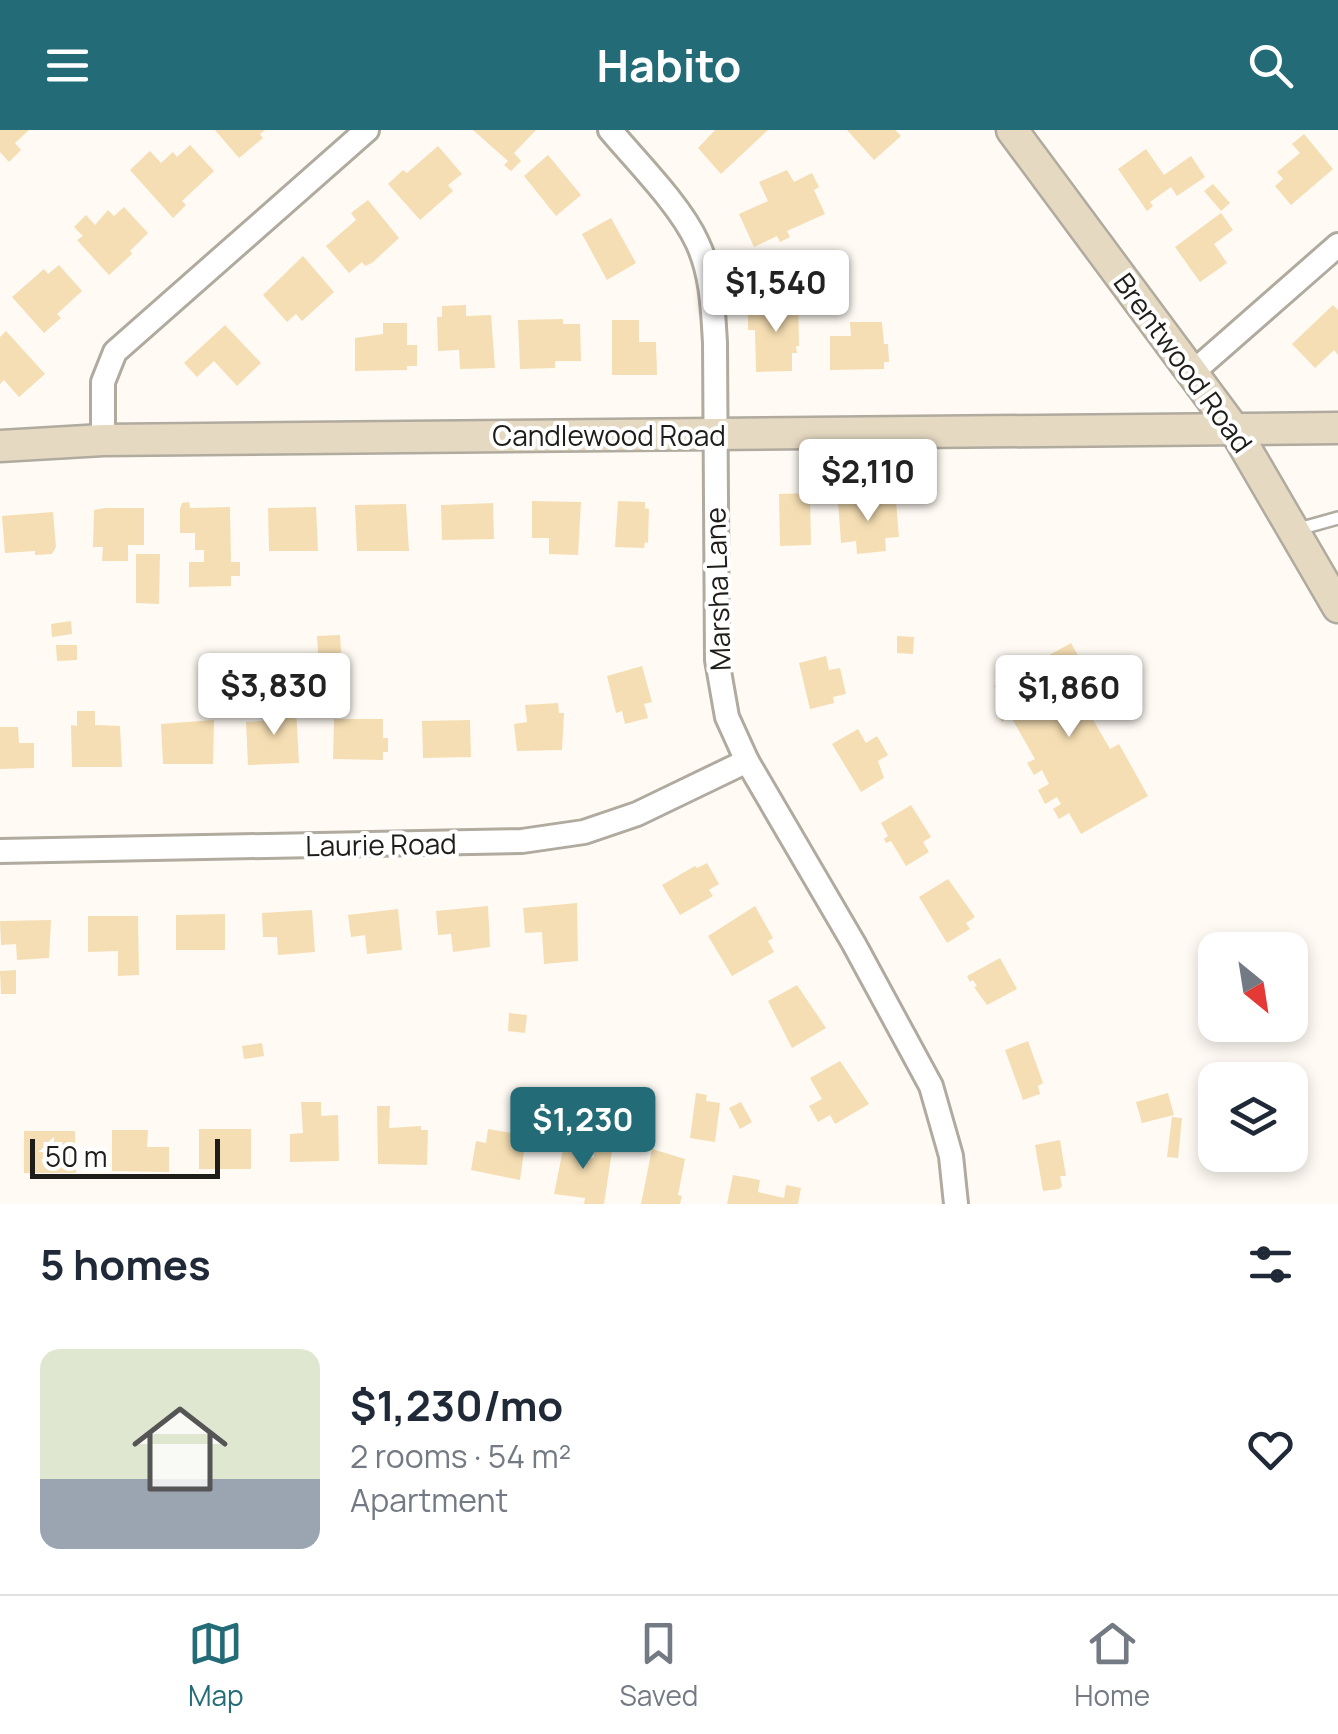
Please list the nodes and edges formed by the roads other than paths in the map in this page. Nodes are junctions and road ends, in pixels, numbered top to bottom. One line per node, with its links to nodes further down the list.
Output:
1 (367, 130): 9 (street)
2 (610, 130): 8 (street, Marsha Lane)
3 (1012, 130): 5 (street, Brentwood Road)
4 (1338, 244): 5 (street)
5 (1192, 373): 7 (street, Brentwood Road)
6 (1338, 428): 7 (street, Candlewood Road)
7 (1236, 432): 8 (street, Candlewood Road); 12 (street, Brentwood Road)
8 (713, 435): 9 (street, Candlewood Road); 14 (street, Marsha Lane)
9 (102, 440): 10 (street, Candlewood Road)
10 (0, 446)
11 (1338, 518): 12 (lane)
12 (1295, 530): 13 (street, Brentwood Road)
13 (1338, 607)
14 (747, 760): 15 (street, Laurie Road); 16 (street, Marsha Lane)
15 (0, 850)
16 (956, 1204)

